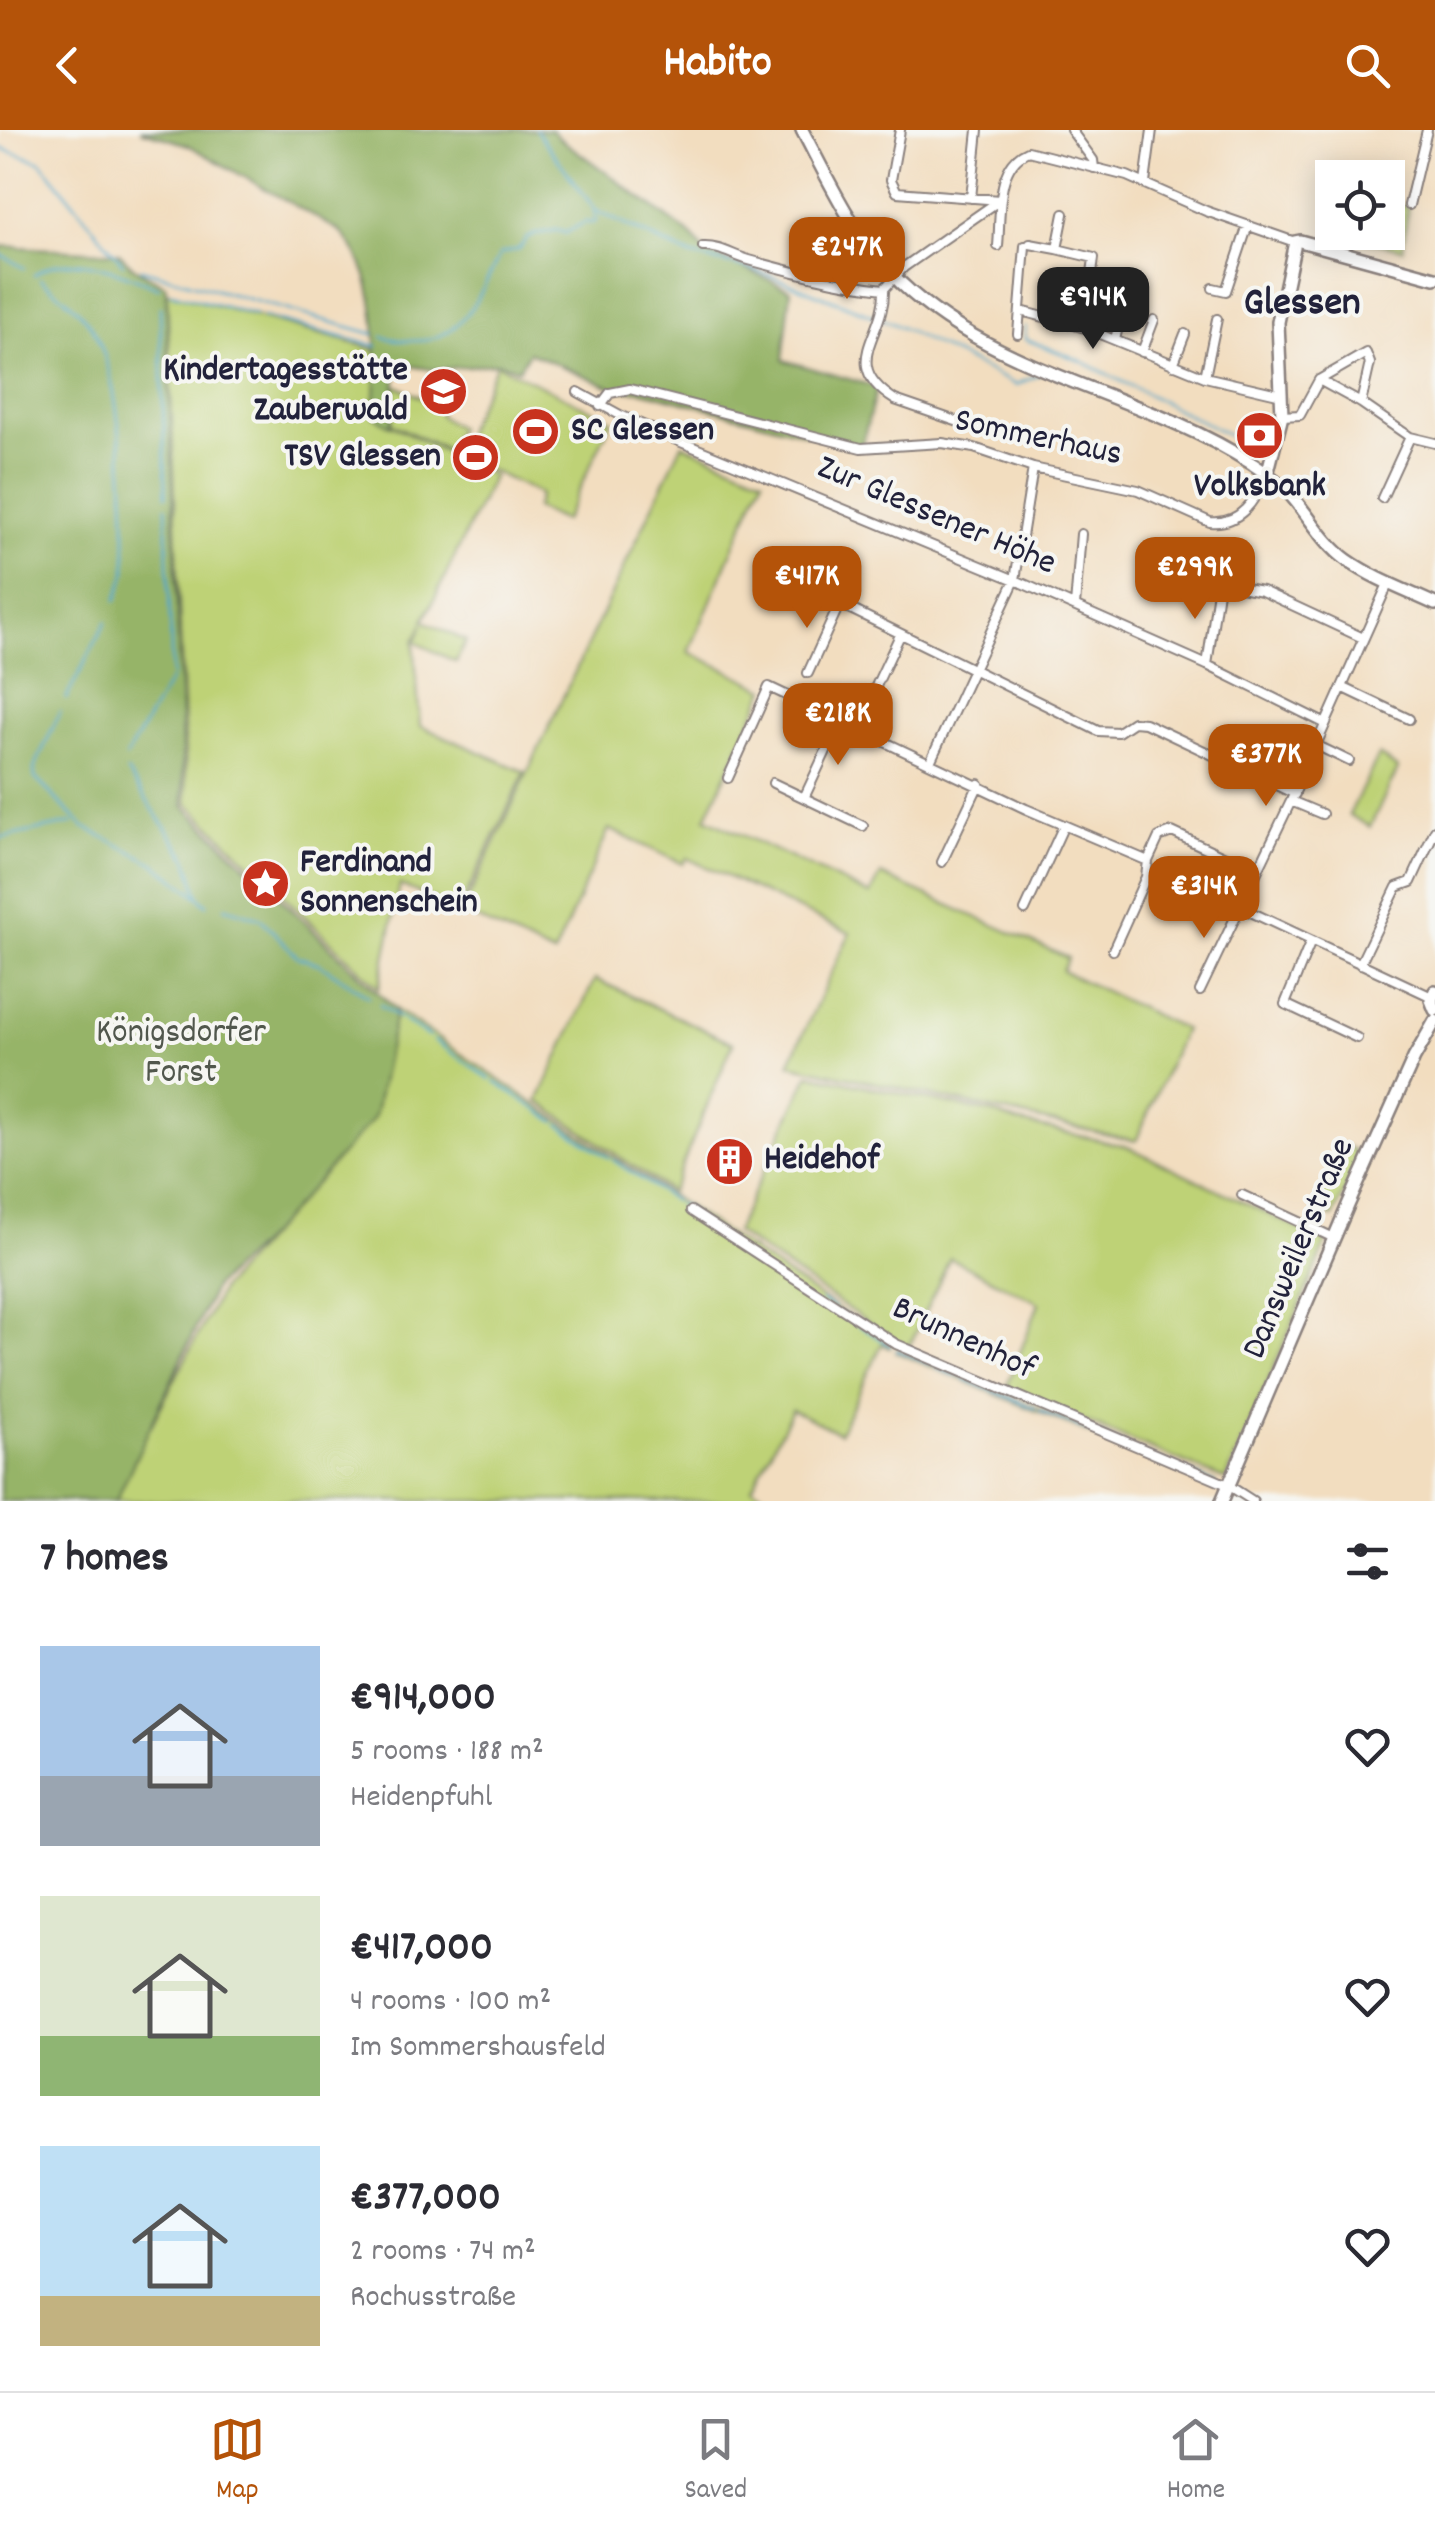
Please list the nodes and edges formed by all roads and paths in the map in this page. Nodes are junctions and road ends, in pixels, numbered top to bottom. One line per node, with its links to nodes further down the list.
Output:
1 (802, 130): 18 (main road)
2 (900, 130): 10 (street)
3 (978, 130): 10 (street)
4 (1071, 130): 7 (street)
5 (1152, 130): 8 (street)
6 (1427, 130): 11 (street)
7 (1094, 168): 8 (street); 9 (street)
8 (1145, 183): 13 (street)
9 (1001, 197): 10 (street); 15 (street); 18 (street)
10 (970, 198)
11 (1409, 204)
12 (1064, 214): 17 (street)
13 (1248, 225): 14 (street); 20 (street)
14 (1294, 242): 19 (main road); 37 (main road)
15 (998, 246)
16 (703, 247): 21 (street)
17 (1056, 248): 24 (street); 28 (street)
18 (895, 277): 21 (street); 45 (main road)
19 (1435, 278)
20 (1213, 288)
21 (884, 289): 41 (street)
22 (1054, 290): 25 (street)
23 (1123, 305): 31 (street)
24 (1021, 310): 25 (street); 29 (street)
25 (1052, 318): 28 (street)
26 (1154, 320): 32 (street)
27 (1216, 320): 34 (street)
28 (1085, 328): 31 (street)
29 (1018, 334)
30 (1185, 334): 33 (street)
31 (1115, 340): 32 (street)
32 (1142, 352): 33 (street)
33 (1174, 365): 34 (street)
34 (1205, 377): 37 (street)
35 (1320, 380): 38 (street); 38 (street); 40 (street)
36 (578, 392): 39 (street, Zur Glessener Höhe)
37 (1282, 395): 40 (main road)
38 (1361, 403): 42 (street)
39 (600, 406): 44 (street, Sommerhaus); 49 (street, Zur Glessener Höhe)
40 (1282, 416): 45 (main road)
41 (982, 430)
42 (1410, 438): 43 (street); 46 (street)
43 (1435, 443)
44 (1034, 468): 45 (street, Sommerhaus); 49 (street)
45 (1267, 475): 51 (main road)
46 (1382, 498)
47 (1081, 534): 55 (street)
48 (1170, 574): 50 (street)
49 (1015, 580): 55 (street, Zur Glessener Höhe); 59 (street)
50 (1220, 584): 57 (street); 58 (street)
51 (1388, 584): 53 (main road); 57 (street)
52 (812, 590): 54 (street)
53 (1434, 599)
54 (840, 605): 56 (street); 60 (street)
55 (1074, 606): 58 (street, Zur Glessener Höhe)
56 (900, 635): 59 (street); 62 (street)
57 (1363, 638): 61 (street)
58 (1207, 665): 65 (street, Zur Glessener Höhe)
59 (972, 670): 68 (street); 73 (street)
60 (808, 672)
61 (1342, 686): 63 (street); 65 (street)
62 (869, 701)
63 (1409, 719)
64 (840, 721): 68 (street); 69 (street); 72 (street)
65 (1324, 724): 66 (street)
66 (1316, 744): 67 (street); 73 (street)
67 (1350, 760)
68 (930, 762): 71 (street)
69 (728, 778)
70 (772, 783): 72 (street)
71 (980, 784): 75 (street); 78 (street)
72 (804, 798): 76 (street)
73 (1293, 798): 74 (street); 80 (street)
74 (1322, 814)
75 (1064, 825): 79 (street); 82 (street)
76 (863, 826)
77 (1435, 830): 85 (street)
78 (942, 862)
79 (1148, 862): 80 (street); 84 (street)
80 (1256, 872): 81 (street)
81 (1240, 907): 83 (street); 86 (street)
82 (1026, 910)
83 (1311, 941): 85 (street); 90 (street)
84 (1113, 950)
85 (1360, 964): 87 (street)
86 (1200, 992)
87 (1433, 994): 88 (main road)
88 (1435, 1010)
89 (1435, 1021): 93 (main road, Dansweilerstraße)
90 (1357, 1038)
91 (1242, 1195): 93 (street)
92 (692, 1211): 94 (street, Brunnenhof)
93 (1334, 1238): 94 (main road, Dansweilerstraße)
94 (1228, 1485): 95 (main road, Dansweilerstraße); 96 (street, Brunnenhof)
95 (1222, 1501)
96 (1252, 1501)

